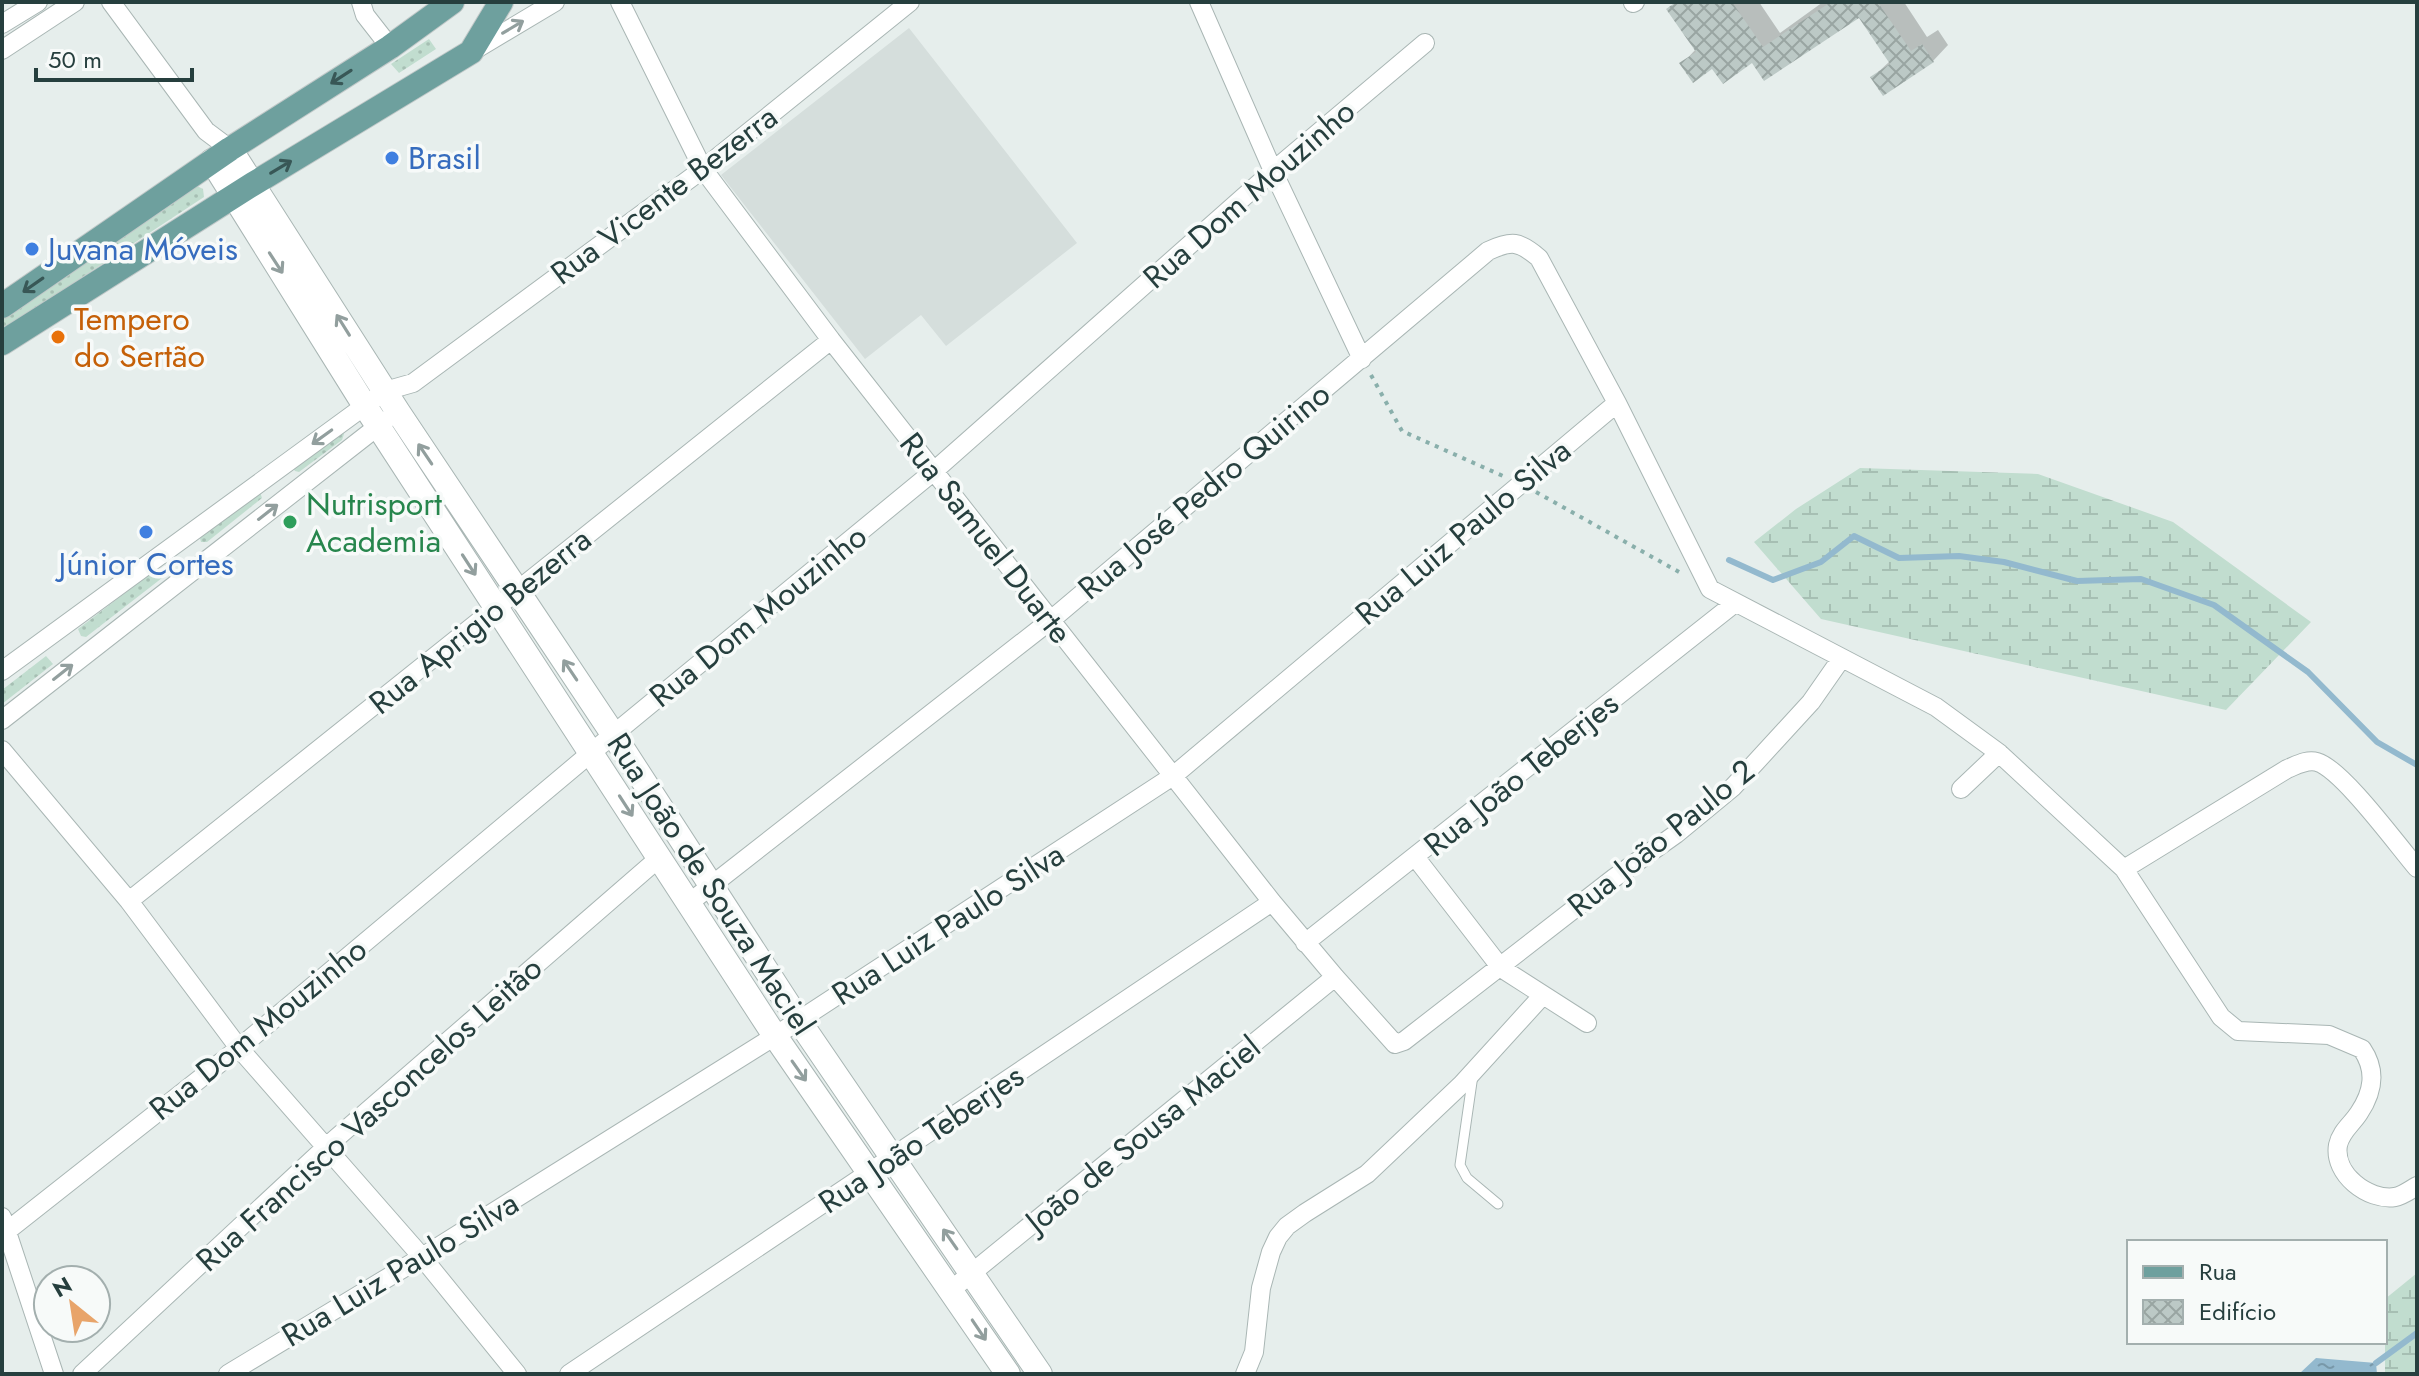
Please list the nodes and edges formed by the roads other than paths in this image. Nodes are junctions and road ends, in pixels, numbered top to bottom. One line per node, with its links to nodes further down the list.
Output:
1 (38, 2): 11 (street)
2 (75, 2): 14 (street)
3 (111, 2): 16 (street)
4 (361, 2): 13 (street)
5 (501, 2): 15 (main road)
6 (555, 2): 15 (street, one-way to 6)
7 (620, 2): 17 (street, Rua Samuel Duarte)
8 (1199, 2): 18 (street)
9 (449, 3): 13 (main road)
10 (904, 4): 17 (street, Rua Vicente Bezerra)
11 (2, 24)
12 (1425, 43): 18 (street, Rua Dom Mouzinho)
13 (390, 47): 16 (main road, one-way to 16)
14 (2, 50)
15 (471, 52): 19 (main road, one-way to 15)
16 (221, 155): 19 (street); 20 (main road, one-way to 20)
17 (703, 169): 21 (street, Rua Samuel Duarte); 25 (street, Rua Vicente Bezerra)
18 (1273, 171): 23 (street); 26 (street, Rua Dom Mouzinho)
19 (243, 190): 22 (main road); 25 (street)
20 (2, 306)
21 (831, 340): 26 (street, Rua Samuel Duarte); 27 (street, Rua Aprigio Bezerra)
22 (2, 343)
23 (1362, 359): 24 (street, Rua José Pedro Quirino); 30 (street, Rua José Pedro Quirino)
24 (1617, 403): 28 (street); 38 (street, Rua Luiz Paulo Silva)
25 (382, 409): 27 (street, Rua João de Souza Maciel, one-way to 25); 29 (street, Rua João de Souza Maciel, one-way to 29); 32 (street, Rua Vicente Bezerra, one-way to 32); 33 (street, Rua Vicente Bezerra, one-way to 25)
26 (934, 471): 30 (street, Rua Samuel Duarte); 34 (street, Rua Dom Mouzinho)
27 (517, 591): 29 (street, Rua Aprigio Bezerra); 34 (street, Rua João de Souza Maciel, one-way to 27)
28 (1735, 603): 31 (street); 41 (street, Rua João Teberjes)
29 (496, 607): 36 (street, Rua João de Souza Maciel); 45 (street, Rua Aprigio Bezerra)
30 (1051, 620): 38 (street, Rua Samuel Duarte); 44 (street, Rua José Pedro Quirino)
31 (1841, 659): 37 (street); 49 (street, Rua João Paulo 2)
32 (2, 671)
33 (2, 720)
34 (613, 734): 36 (street, Rua Dom Mouzinho); 44 (street, Rua João de Souza Maciel)
35 (2, 750): 45 (street)
36 (592, 752): 40 (street, Rua João de Souza Maciel, one-way to 40); 56 (street, Rua Dom Mouzinho)
37 (1999, 753): 39 (street); 43 (street)
38 (1173, 776): 46 (street, Rua Samuel Duarte); 52 (street, Rua Luiz Paulo Silva)
39 (1961, 789)
40 (659, 858): 47 (street, Rua João de Souza Maciel); 58 (street, Rua Francisco Vasconcelos Leitâo)
41 (1416, 858): 48 (street, Rua João Teberjes); 49 (street)
42 (2417, 868): 43 (street)
43 (2124, 869): 61 (street)
44 (711, 885): 47 (street, Rua José Pedro Quirino); 52 (street, Rua João de Souza Maciel)
45 (129, 901): 56 (street)
46 (1272, 902): 48 (street, Rua Samuel Duarte); 59 (street, Rua João Teberjes)
47 (689, 903): 54 (street, Rua João de Souza Maciel)
48 (1305, 943): 50 (street, Rua Samuel Duarte)
49 (1501, 968): 51 (street); 55 (street, Rua João Paulo 2)
50 (1335, 977): 55 (street, Rua Samuel Duarte); 65 (street, João de Sousa Maciel)
51 (1543, 995): 53 (street); 57 (street)
52 (799, 1021): 54 (street, Rua Luiz Paulo Silva); 59 (street, Rua João de Souza Maciel)
53 (1587, 1023)
54 (775, 1036): 60 (street, Rua João de Souza Maciel, one-way to 60); 64 (street, Rua Luiz Paulo Silva)
55 (1395, 1044)
56 (239, 1048): 58 (street); 63 (street, Rua Dom Mouzinho)
57 (1474, 1071): 62 (lane); 74 (street)
58 (326, 1147): 64 (street); 68 (street, Rua Francisco Vasconcelos Leitâo)
59 (894, 1157): 60 (street, Rua João Teberjes); 65 (street, Rua João de Souza Maciel, one-way to 59)
60 (871, 1173): 66 (street, Rua João de Souza Maciel); 71 (street, Rua João Teberjes)
61 (2417, 1186)
62 (1498, 1204)
63 (3, 1228): 67 (street)
64 (422, 1257): 69 (street, Rua Luiz Paulo Silva); 70 (street)
65 (973, 1272): 66 (street, João de Sousa Maciel); 73 (street, Rua João de Souza Maciel)
66 (951, 1290): 72 (street, Rua João de Souza Maciel, one-way to 72)
67 (54, 1374)
68 (82, 1374)
69 (228, 1374)
70 (517, 1374)
71 (569, 1374)
72 (1008, 1374)
73 (1040, 1374)
74 (1245, 1374)

